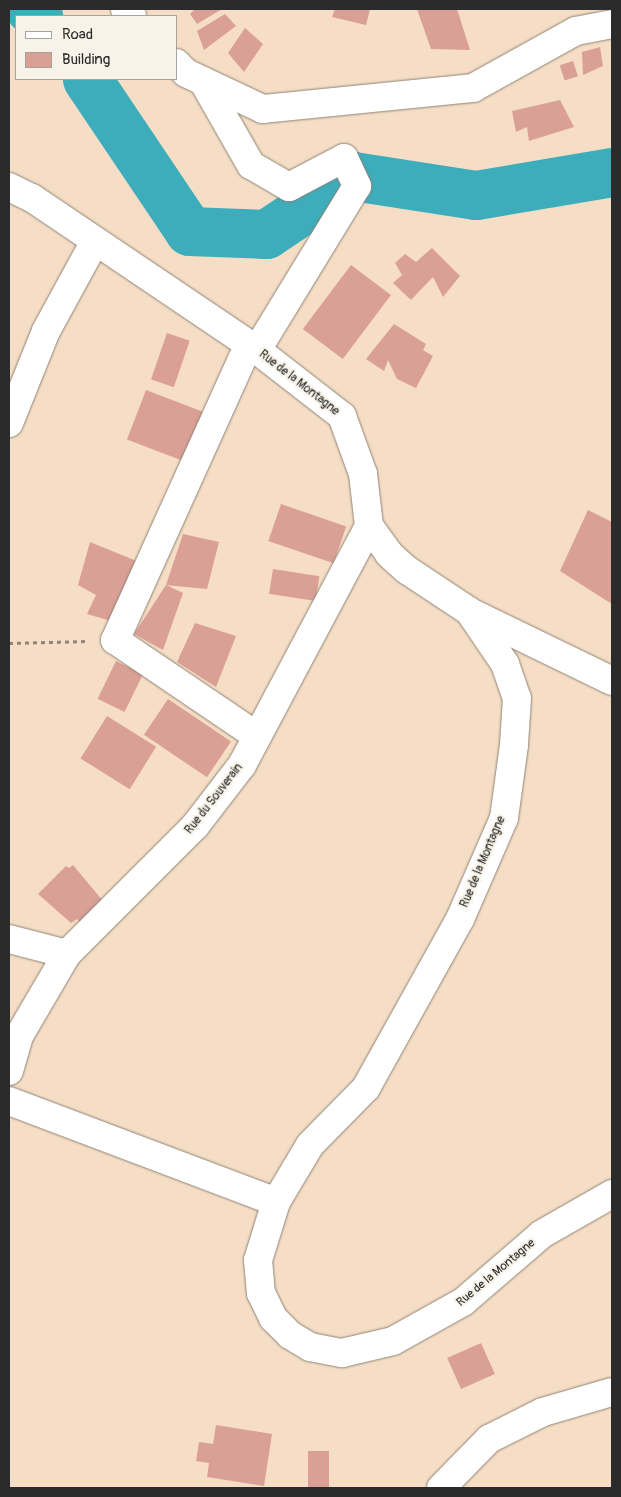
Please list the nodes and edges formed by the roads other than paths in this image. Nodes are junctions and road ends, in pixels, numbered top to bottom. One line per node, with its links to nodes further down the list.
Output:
1 (612, 24): 3 (street)
2 (178, 65): 3 (street)
3 (203, 80): 6 (street)
4 (9, 186): 5 (street, Rue de la Montagne)
5 (95, 241): 6 (street, Rue de la Montagne); 7 (street)
6 (252, 348): 8 (street, Rue de la Montagne); 11 (street)
7 (9, 423)
8 (370, 526): 9 (street, Rue de la Montagne); 11 (street, Rue du Souverain)
9 (469, 611): 10 (street); 17 (street, Rue de la Montagne)
10 (612, 681)
11 (257, 736): 13 (street, Rue du Souverain)
12 (9, 939): 13 (street)
13 (67, 954): 14 (street, Rue du Souverain)
14 (9, 1071)
15 (9, 1101): 17 (street)
16 (612, 1194): 17 (street, Rue de la Montagne)
17 (276, 1202)
18 (612, 1392): 19 (street)
19 (442, 1488)

